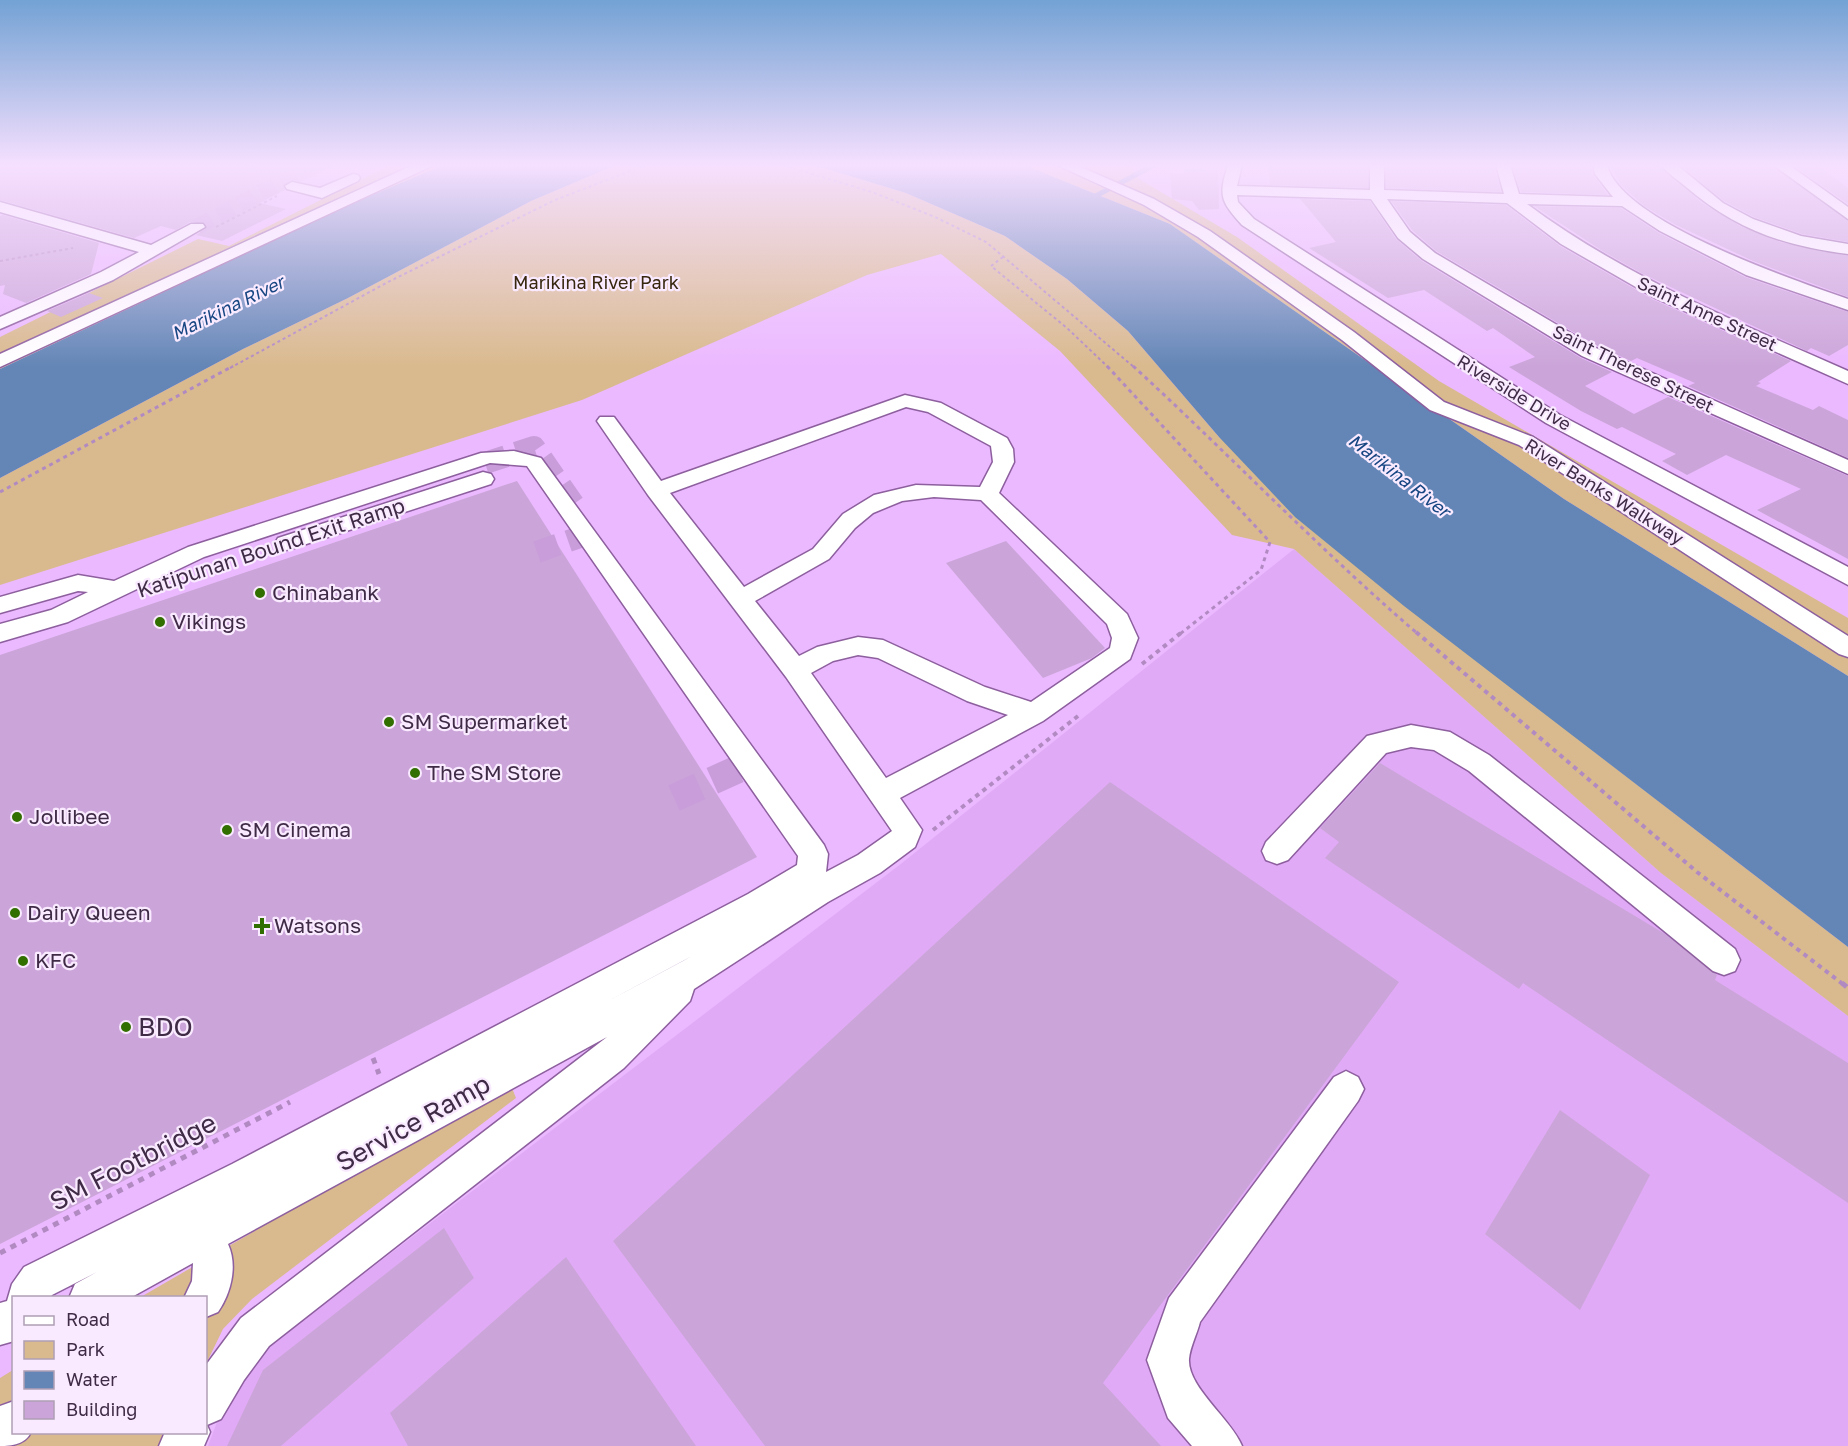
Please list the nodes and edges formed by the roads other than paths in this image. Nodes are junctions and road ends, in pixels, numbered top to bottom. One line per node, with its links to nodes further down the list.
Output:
1 (87, 232): 12 (street)
2 (186, 232): 12 (street)
3 (282, 232): 10 (street)
4 (1200, 232): 29 (street, River Banks Walkway)
5 (1264, 232): 23 (street, Riverside Drive)
6 (1402, 232): 19 (street, Saint Therese Street)
7 (1555, 232): 17 (street, Saint Anne Street)
8 (1675, 232): 14 (street)
9 (1780, 232): 11 (street)
10 (254, 246): 13 (street); 16 (street)
11 (1848, 249)
12 (153, 251): 13 (street)
13 (106, 276): 15 (street)
14 (1848, 305)
15 (0, 324)
16 (0, 361)
17 (1848, 378)
18 (607, 421): 21 (street)
19 (1848, 468)
20 (483, 479): 27 (street, Katipunan Bound Exit Ramp)
21 (656, 490): 22 (street); 25 (street)
22 (987, 494): 25 (street); 31 (street)
23 (1848, 577)
24 (107, 587): 26 (street)
25 (740, 599): 30 (street)
26 (0, 605)
27 (59, 616): 28 (street); 38 (street)
28 (0, 633)
29 (1848, 648)
30 (795, 670): 31 (street); 32 (street)
31 (1034, 714): 32 (street)
32 (880, 795): 35 (street)
33 (1277, 851): 34 (street)
34 (1724, 960)
35 (695, 972): 39 (street, Service Ramp); 41 (street)
36 (1346, 1089): 42 (street)
37 (212, 1251): 40 (street)
38 (27, 1296)
39 (93, 1296)
40 (206, 1296)
41 (207, 1402)
42 (1220, 1446)

